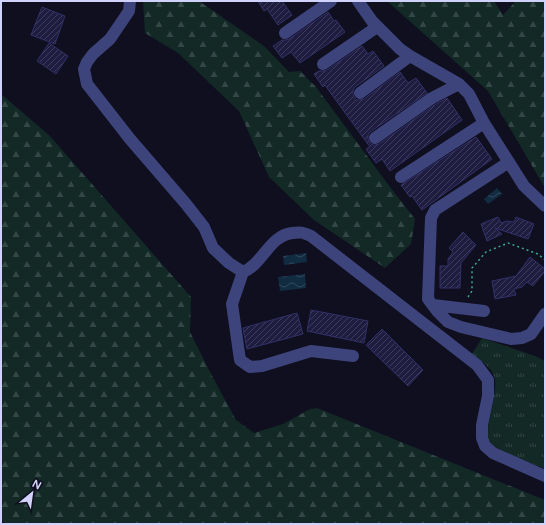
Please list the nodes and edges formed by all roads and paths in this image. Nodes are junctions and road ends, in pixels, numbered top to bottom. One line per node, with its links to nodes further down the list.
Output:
1 (130, 1): 16 (lane)
2 (331, 1): 5 (lane)
3 (358, 1): 4 (lane)
4 (377, 27): 6 (lane); 7 (lane)
5 (285, 33)
6 (410, 56): 8 (lane); 9 (lane)
7 (323, 64)
8 (459, 84): 10 (lane); 11 (lane)
9 (360, 93)
10 (484, 123): 12 (lane); 13 (lane)
11 (375, 138)
12 (509, 162): 14 (lane); 17 (lane)
13 (401, 177)
14 (545, 206)
15 (545, 260): 18 (path)
16 (243, 272): 21 (lane); 22 (lane)
17 (433, 305): 18 (lane); 20 (lane)
18 (465, 309): 19 (lane)
19 (484, 311)
20 (545, 314)
21 (352, 356)
22 (545, 476)

